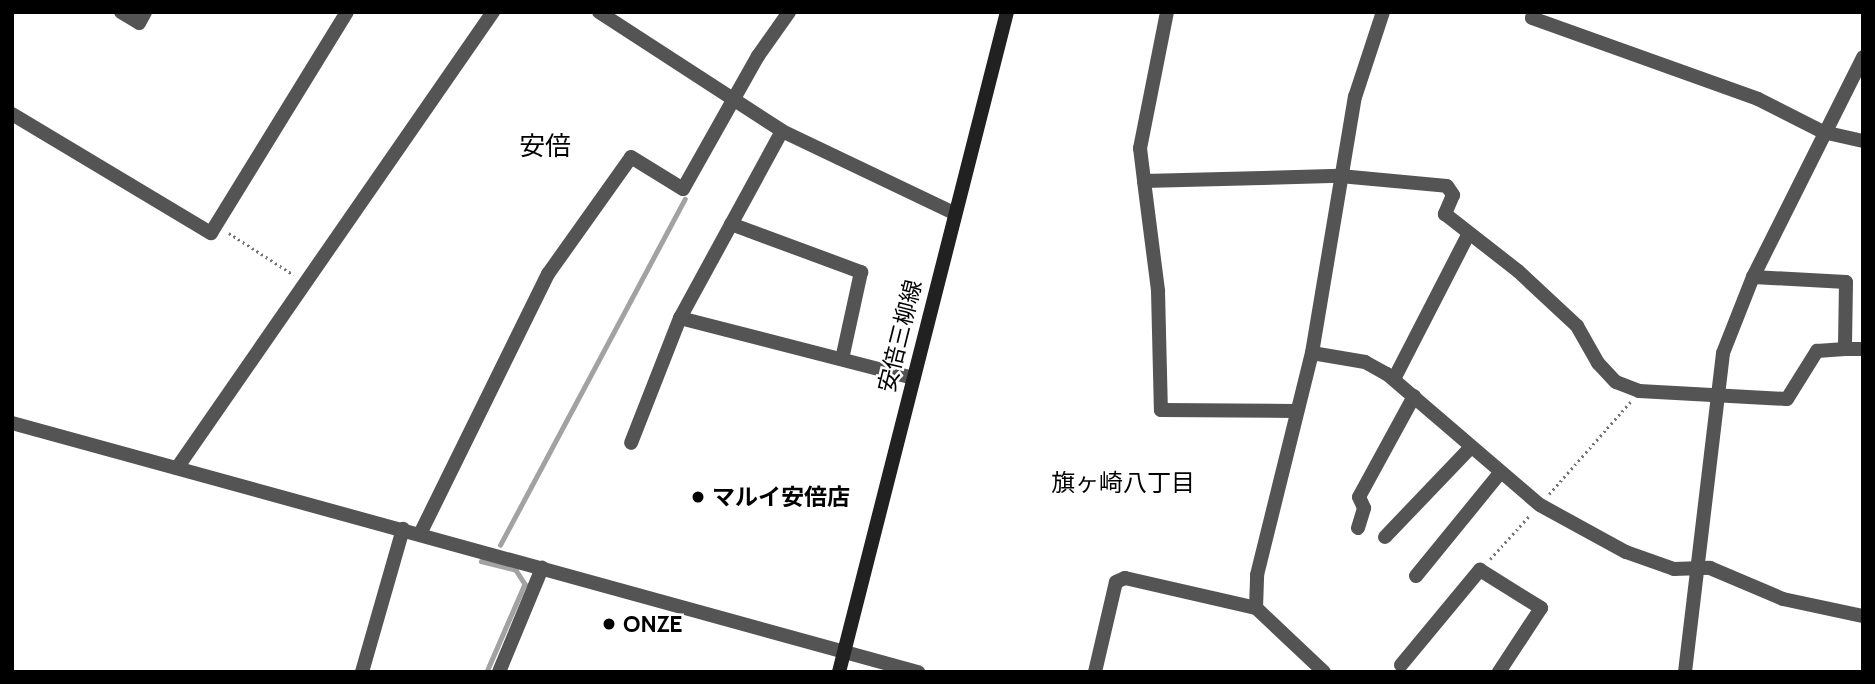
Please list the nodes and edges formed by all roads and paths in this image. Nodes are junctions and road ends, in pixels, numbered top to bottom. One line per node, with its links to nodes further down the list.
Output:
1 (121, 12): 2 (street)
2 (145, 12)
3 (347, 12): 21 (street)
4 (494, 12): 24 (street)
5 (599, 12): 12 (street)
6 (789, 12): 12 (street)
7 (1007, 12): 19 (street, 安倍三柳線)
8 (1167, 12): 18 (street)
9 (1383, 12): 17 (street)
10 (1534, 12): 15 (street)
11 (1863, 57): 15 (street)
12 (732, 102): 14 (street); 44 (street)
13 (12, 114): 21 (street)
14 (782, 131): 19 (street); 20 (street)
15 (1823, 132): 16 (street); 23 (street)
16 (1863, 141)
17 (1340, 176): 18 (street); 22 (street); 28 (street)
18 (1144, 181): 35 (street)
19 (954, 213): 30 (street, 安倍三柳線)
20 (731, 224): 25 (street); 29 (street)
21 (218, 226): 24 (path)
22 (1468, 235): 31 (street); 32 (street)
23 (1753, 276): 26 (street); 33 (street)
24 (306, 282): 39 (street)
25 (680, 318): 29 (street); 37 (street)
26 (1845, 349): 27 (street); 33 (street)
27 (1863, 349)
28 (1312, 353): 31 (street); 35 (street)
29 (842, 359): 30 (street)
30 (913, 378): 52 (street, 安倍三柳線)
31 (1394, 379): 34 (street)
32 (1639, 391): 33 (street); 41 (path)
33 (1718, 393): 48 (street)
34 (1414, 396): 38 (street); 42 (street)
35 (1295, 411): 50 (street)
36 (12, 423): 39 (street)
37 (631, 443)
38 (1469, 449): 40 (street); 45 (street)
39 (177, 468): 43 (street)
40 (1500, 473): 41 (street); 49 (street)
41 (1540, 505): 47 (path); 48 (street)
42 (1358, 528)
43 (403, 529): 44 (street); 54 (street)
44 (420, 534): 46 (street)
45 (1385, 537)
46 (542, 568): 52 (street); 55 (street)
47 (1480, 570): 53 (street); 60 (street)
48 (1696, 571): 51 (street); 61 (street)
49 (1416, 576)
50 (1256, 608): 58 (street); 59 (street)
51 (1863, 616)
52 (845, 651): 56 (street, 安倍三柳線); 57 (street)
53 (1402, 670)
54 (362, 672)
55 (499, 672)
56 (839, 672)
57 (918, 672)
58 (1094, 672)
59 (1324, 672)
60 (1499, 672)
61 (1685, 672)

